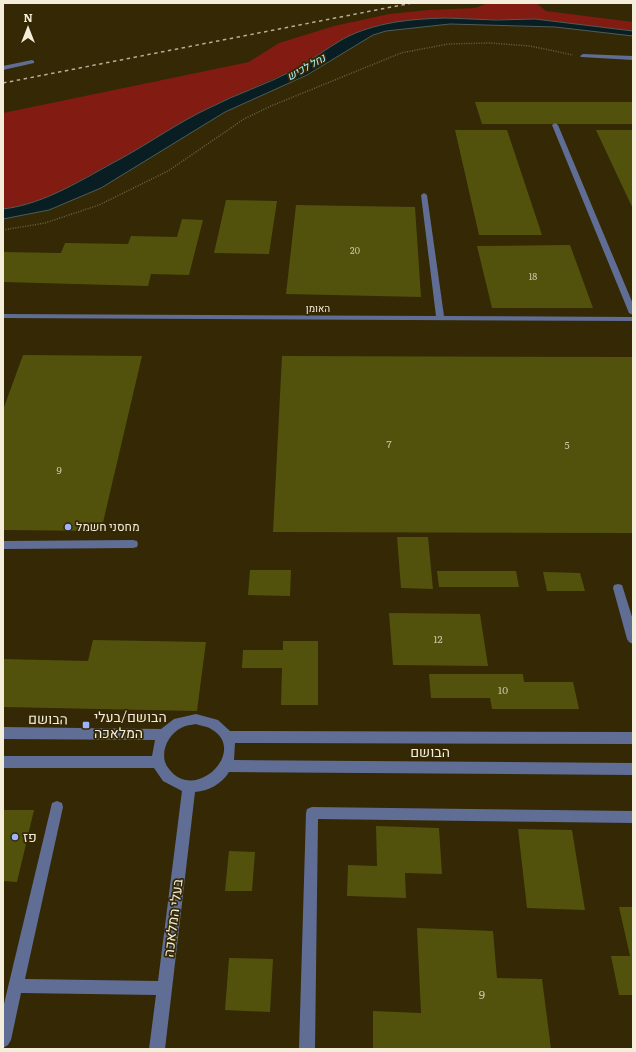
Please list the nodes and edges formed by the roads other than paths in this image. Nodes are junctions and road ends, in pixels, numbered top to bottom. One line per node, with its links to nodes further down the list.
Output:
1 (584, 56): 2 (street)
2 (633, 58)
3 (32, 62): 4 (street)
4 (3, 68)
5 (556, 125): 7 (street)
6 (424, 196): 9 (street)
7 (633, 313)
8 (3, 316): 9 (street, האומן)
9 (440, 318): 10 (street, האומן)
10 (633, 319)
11 (133, 544): 12 (street)
12 (3, 545)
13 (618, 588): 14 (street)
14 (633, 639)
15 (3, 734): 16 (street, הבושם)
16 (164, 735): 17 (street); 20 (street)
17 (228, 737): 18 (street, הבושם); 21 (street)
18 (633, 738)
19 (3, 762): 20 (street)
20 (158, 762): 23 (street)
21 (226, 766): 22 (street, הבושם); 23 (street)
22 (633, 769)
23 (189, 786): 27 (street, בעלי המלאכה)
24 (57, 807): 26 (street)
25 (633, 817): 30 (street)
26 (16, 986): 27 (street); 28 (street)
27 (164, 988): 29 (street, בעלי המלאכה)
28 (3, 1040)
29 (157, 1049)
30 (307, 1049)

